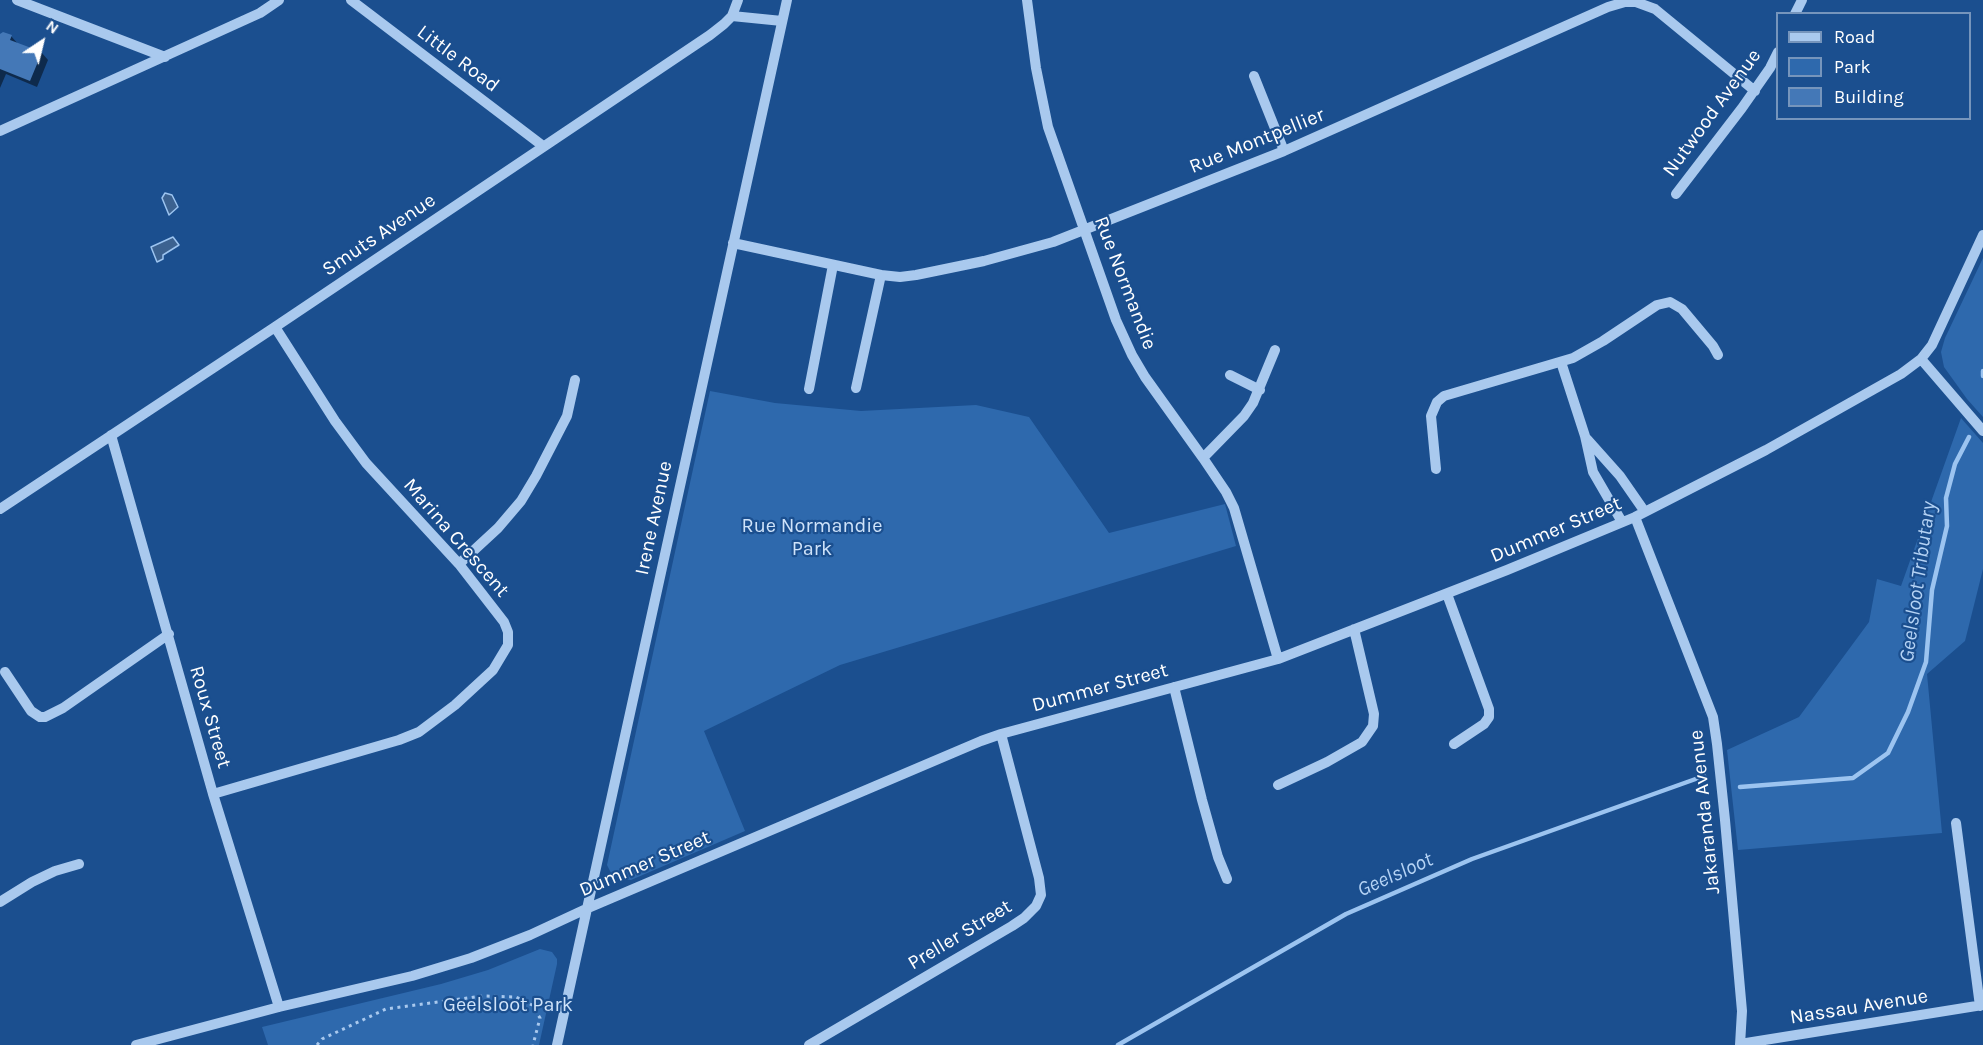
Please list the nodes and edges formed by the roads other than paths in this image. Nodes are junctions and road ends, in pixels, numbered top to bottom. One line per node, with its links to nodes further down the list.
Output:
1 (17, 0): 10 (street)
2 (279, 0): 10 (street)
3 (351, 0): 14 (street, Little Road)
4 (738, 0): 7 (street)
5 (787, 0): 8 (street, Irene Avenue)
6 (1027, 0): 17 (street, Rue Normandie)
7 (732, 16): 8 (street); 14 (street, Smuts Avenue)
8 (783, 21): 19 (street, Irene Avenue)
9 (1776, 56): 12 (street, Nutwood Avenue)
10 (165, 57): 13 (street)
11 (1254, 76): 15 (street)
12 (1755, 91): 15 (street, Rue Montpellier); 16 (street, Nutwood Avenue)
13 (0, 131)
14 (543, 146): 22 (street, Smuts Avenue)
15 (1284, 152): 17 (street, Rue Montpellier)
16 (1676, 194)
17 (1084, 230): 21 (street, Rue Montpellier); 35 (street, Rue Normandie)
18 (1983, 235): 25 (street, Dummer Street)
19 (733, 243): 20 (street, Rue Montpellier); 55 (street, Irene Avenue)
20 (833, 264): 21 (street, Rue Montpellier); 30 (street)
21 (881, 275): 29 (street)
22 (275, 327): 33 (street, Smuts Avenue); 40 (street, Marina Crescent)
23 (1275, 350): 31 (street)
24 (1718, 355): 26 (street)
25 (1921, 360): 32 (street); 38 (street, Dummer Street)
26 (1561, 362): 34 (street); 36 (street)
27 (1230, 375): 31 (street)
28 (575, 380): 40 (street)
29 (856, 388)
30 (809, 389)
31 (1260, 390): 35 (street)
32 (1983, 431)
33 (111, 435): 37 (street, Smuts Avenue); 43 (street, Roux Street)
34 (1585, 436): 38 (street, Jakaranda Avenue); 39 (street)
35 (1203, 458): 44 (street, Rue Normandie)
36 (1436, 469)
37 (0, 509)
38 (1640, 514): 39 (street, Dummer Street); 58 (street, Jakaranda Avenue)
39 (1622, 522): 41 (street, Dummer Street)
40 (459, 564): 50 (street, Marina Crescent)
41 (1447, 594): 42 (street, Dummer Street); 48 (street)
42 (1354, 629): 44 (street, Dummer Street); 49 (street)
43 (169, 634): 45 (street); 50 (street, Roux Street)
44 (1278, 658): 46 (street, Dummer Street)
45 (5, 672)
46 (1174, 687): 47 (street, Dummer Street); 53 (street)
47 (1002, 734): 55 (street, Dummer Street); 61 (street, Preller Street)
48 (1454, 744)
49 (1278, 785)
50 (213, 794): 57 (street, Roux Street)
51 (1956, 823): 56 (street)
52 (80, 864): 54 (street)
53 (1227, 879)
54 (0, 902)
55 (586, 909): 57 (street, Dummer Street); 60 (street, Irene Avenue)
56 (1981, 1006): 58 (street, Nassau Avenue)
57 (279, 1007): 59 (street, Dummer Street)
58 (1740, 1044)
59 (136, 1045)
60 (556, 1045)
61 (808, 1045)

